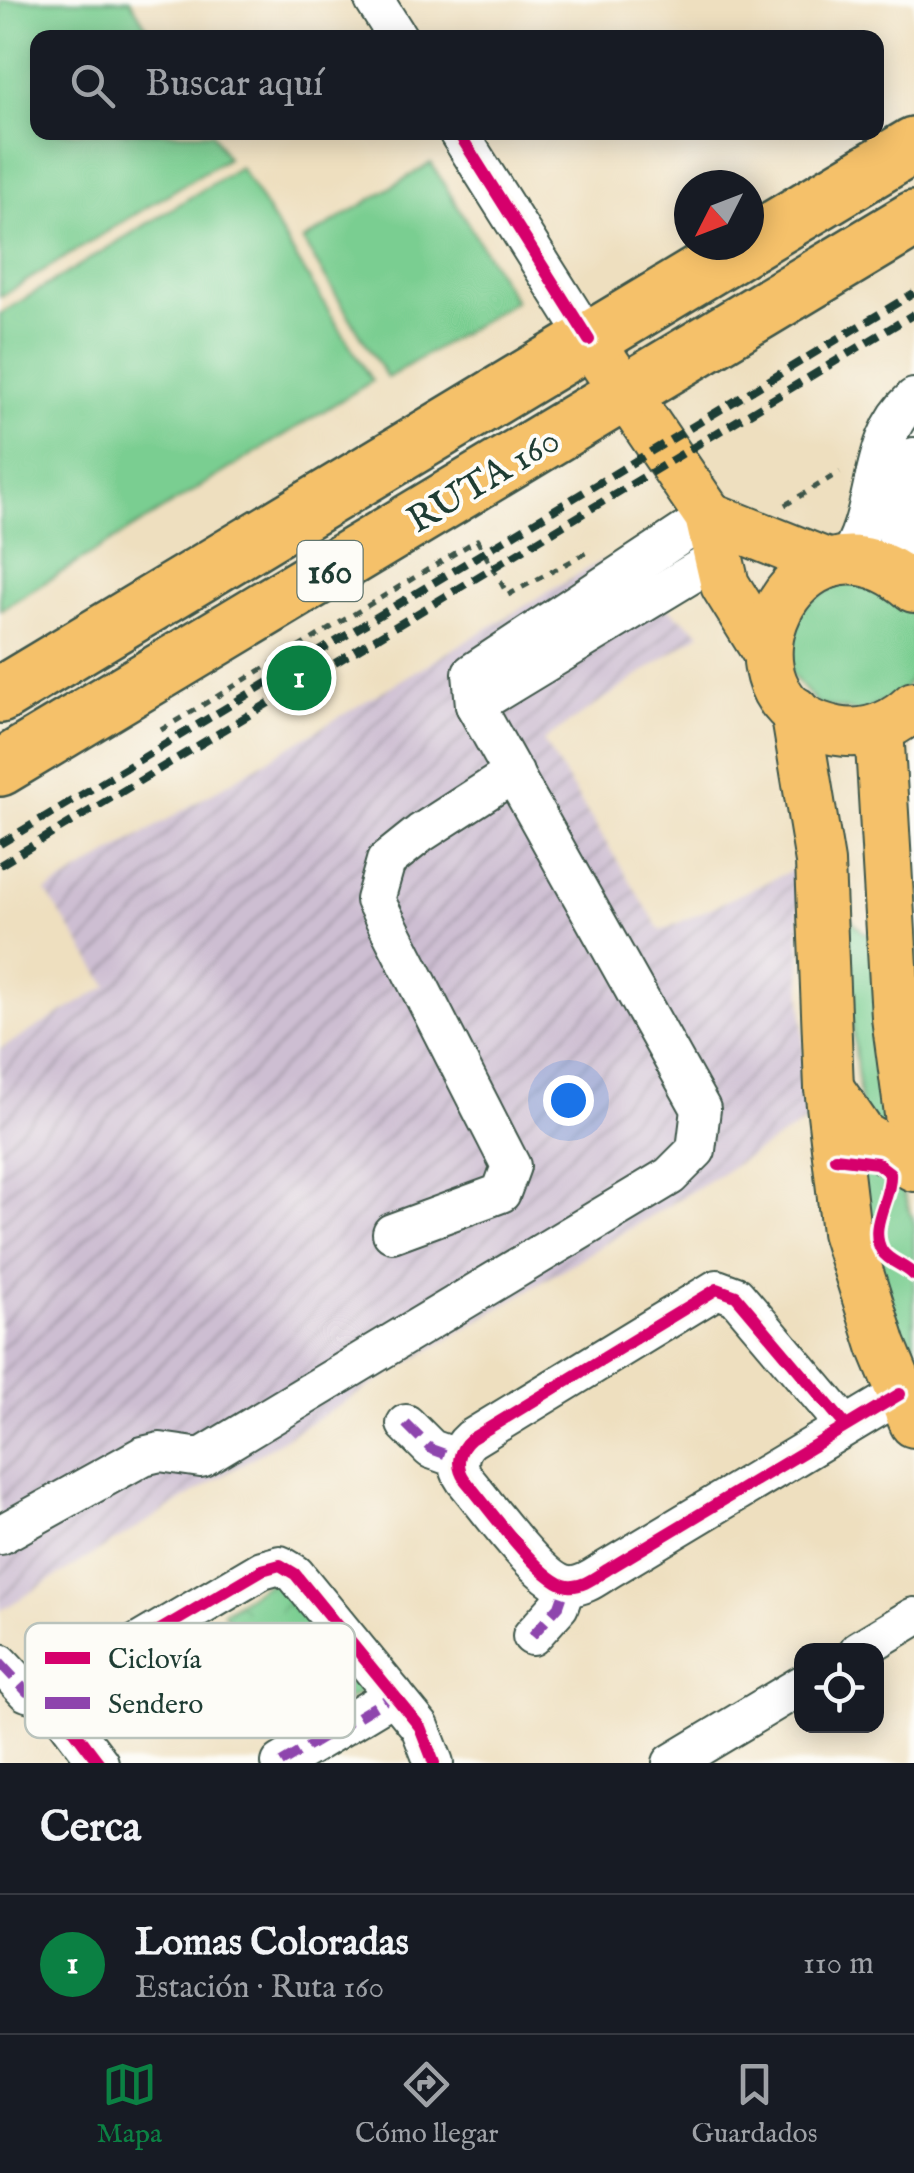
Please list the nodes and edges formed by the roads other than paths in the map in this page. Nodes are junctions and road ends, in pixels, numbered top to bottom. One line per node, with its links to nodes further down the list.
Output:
1 (374, 0): 2 (street)
2 (393, 30)
3 (463, 140): 8 (street)
4 (914, 145): 6 (highway, RUTA 160 / 160)
5 (914, 220): 9 (highway, RUTA 160 / 160)
6 (764, 234)
7 (722, 260): 8 (highway, RUTA 160 / 160)
8 (589, 340): 9 (main road); 16 (highway, RUTA 160 / 160)
9 (628, 392): 12 (main road); 19 (highway, RUTA 160 / 160)
10 (914, 398): 11 (street)
11 (896, 455): 13 (street); 14 (street)
12 (712, 537): 13 (main road); 15 (main road); 20 (street)
13 (838, 563): 14 (main road); 15 (main road)
14 (907, 582)
15 (766, 651): 17 (main road)
16 (0, 694)
17 (795, 710): 18 (main road); 22 (main road)
18 (897, 717): 21 (main road)
19 (0, 768)
20 (514, 773): 27 (street); 32 (street)
21 (901, 835): 23 (main road)
22 (820, 862): 23 (main road); 24 (main road)
23 (903, 929): 25 (main road)
24 (829, 1088): 26 (main road); 28 (main road)
25 (914, 1152)
26 (914, 1167)
27 (392, 1234)
28 (907, 1408): 30 (street)
29 (406, 1424): 31 (street)
30 (846, 1426): 31 (street); 33 (street)
31 (459, 1459): 33 (street)
32 (0, 1535)
33 (566, 1586): 37 (street)
34 (914, 1617): 38 (street)
35 (172, 1623): 36 (street)
36 (335, 1623)
37 (532, 1636)
38 (871, 1643)
39 (355, 1647): 43 (street)
40 (0, 1663): 41 (street)
41 (25, 1690)
42 (794, 1690): 50 (street)
43 (394, 1695): 44 (street); 49 (street)
44 (355, 1718)
45 (79, 1738): 47 (street)
46 (323, 1738): 48 (street)
47 (99, 1763)
48 (281, 1763)
49 (434, 1763)
50 (672, 1763)

